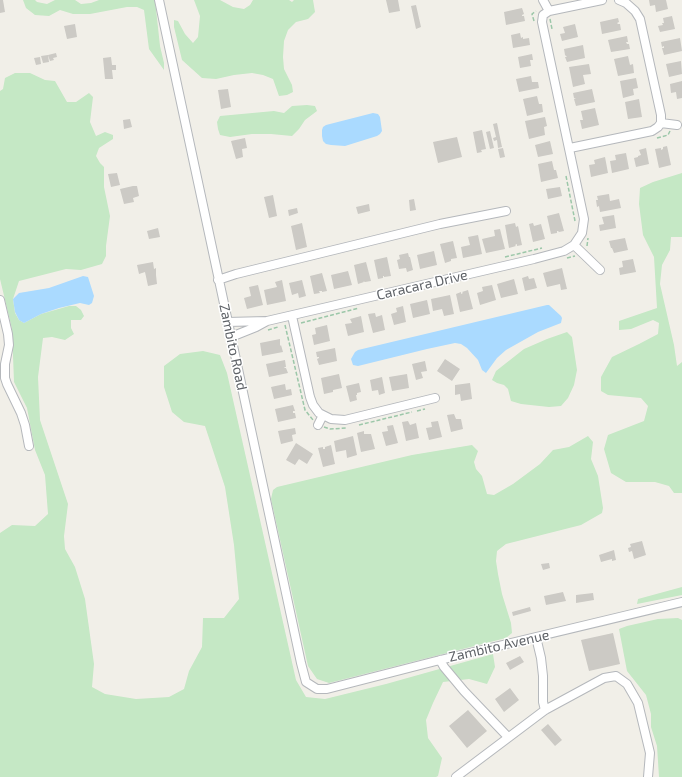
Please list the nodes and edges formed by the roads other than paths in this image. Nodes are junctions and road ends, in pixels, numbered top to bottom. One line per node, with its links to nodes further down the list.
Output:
1 (159, 0): 11 (street, Zambito Road)
2 (602, 0): 4 (street)
3 (619, 0): 5 (street)
4 (547, 7): 7 (street)
5 (661, 123): 6 (street); 7 (street)
6 (677, 125)
7 (570, 148): 9 (street)
8 (506, 211): 11 (street)
9 (574, 245): 10 (street); 13 (street, Caracara Drive)
10 (600, 270)
11 (218, 280): 15 (street, Zambito Road)
12 (0, 300): 20 (street)
13 (293, 320): 14 (street, Caracara Drive); 18 (street)
14 (268, 321): 15 (street, Caracara Drive); 16 (street, Caracara Drive)
15 (227, 322): 16 (street, Zambito Road)
16 (231, 337): 24 (street, Zambito Road)
17 (431, 399): 18 (street)
18 (323, 415): 19 (street)
19 (318, 425)
20 (29, 446)
21 (682, 602): 22 (street, Zambito Avenue)
22 (536, 637): 23 (street, Zambito Avenue); 25 (street)
23 (440, 660): 24 (street, Zambito Avenue); 26 (street)
24 (316, 689)
25 (545, 710): 26 (street); 28 (street)
26 (508, 737): 27 (street)
27 (456, 777)
28 (648, 777)

